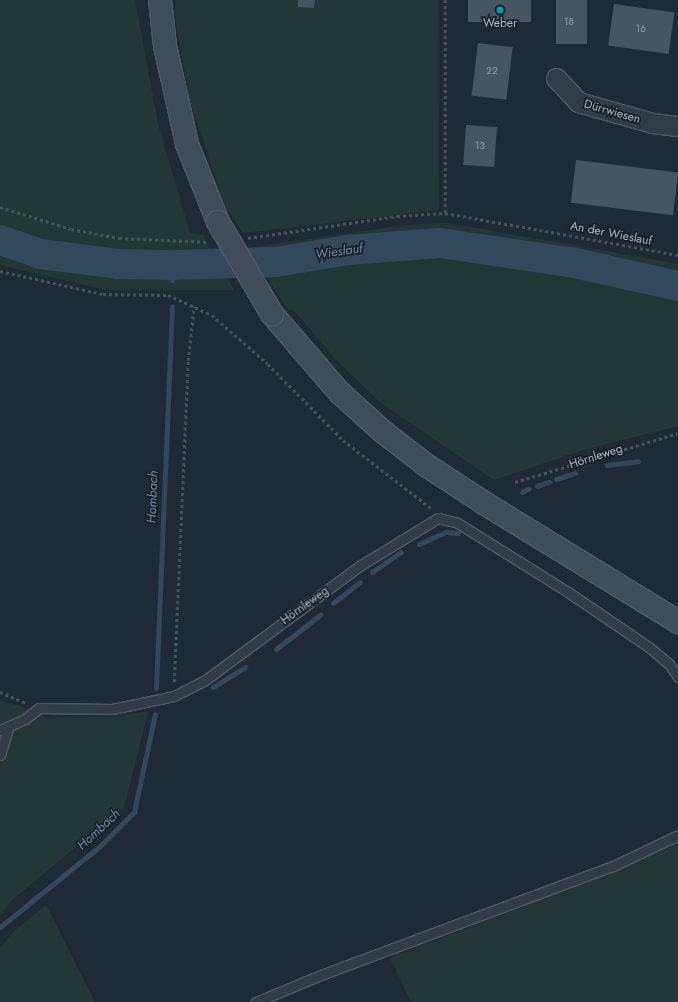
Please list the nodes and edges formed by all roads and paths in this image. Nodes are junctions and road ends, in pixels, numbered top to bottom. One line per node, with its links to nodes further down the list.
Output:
1 (445, 0): 6 (path)
2 (160, 3): 15 (main road, bridge)
3 (556, 78): 4 (street, Dürrwiesen)
4 (678, 126)
5 (0, 207): 8 (path)
6 (445, 213): 7 (path, An der Wieslauf); 9 (path, An der Wieslauf)
7 (251, 237)
8 (203, 242)
9 (678, 256)
10 (0, 271): 11 (path)
11 (194, 306): 14 (path); 18 (path)
12 (678, 433): 13 (path, Hörnleweg)
13 (515, 482)
14 (438, 518): 16 (lane); 18 (lane, Hörnleweg)
15 (678, 622)
16 (678, 677)
17 (0, 692): 19 (path)
18 (174, 696): 19 (lane, Hörnleweg)
19 (39, 708): 20 (lane)
20 (9, 726): 21 (lane); 22 (lane)
21 (0, 730)
22 (0, 755)
23 (678, 835): 24 (lane)
24 (256, 1002)

